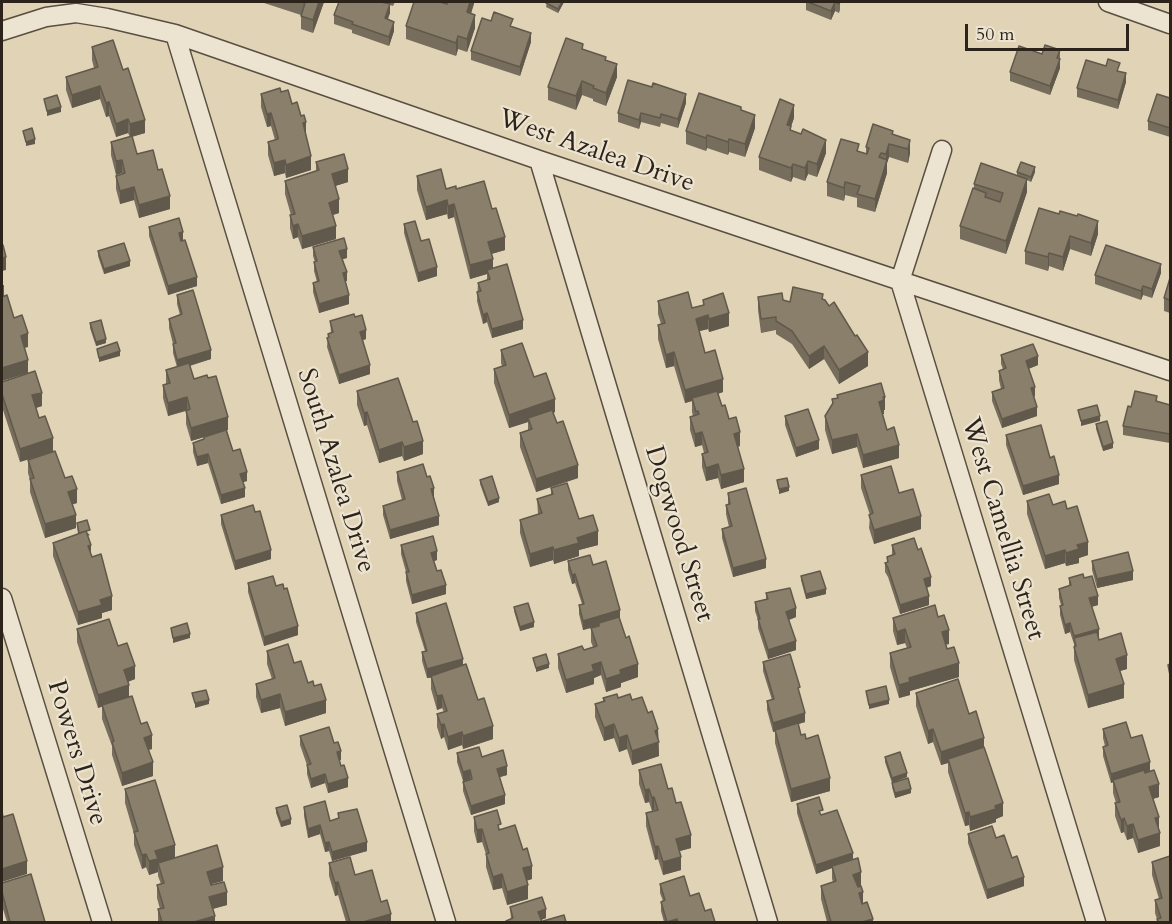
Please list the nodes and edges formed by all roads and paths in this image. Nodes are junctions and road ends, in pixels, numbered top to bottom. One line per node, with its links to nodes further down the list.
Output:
1 (1108, 2): 2 (street)
2 (1170, 24)
3 (2, 31): 4 (street, West Azalea Drive)
4 (175, 34): 6 (street, West Azalea Drive); 11 (street, South Azalea Drive)
5 (942, 150): 7 (street)
6 (539, 160): 7 (street, West Azalea Drive); 12 (street, Dogwood Street)
7 (900, 281): 8 (street, West Azalea Drive); 13 (street, West Camellia Street)
8 (1170, 371)
9 (2, 598): 10 (street, Powers Drive)
10 (102, 922)
11 (446, 922)
12 (768, 922)
13 (1096, 922)

